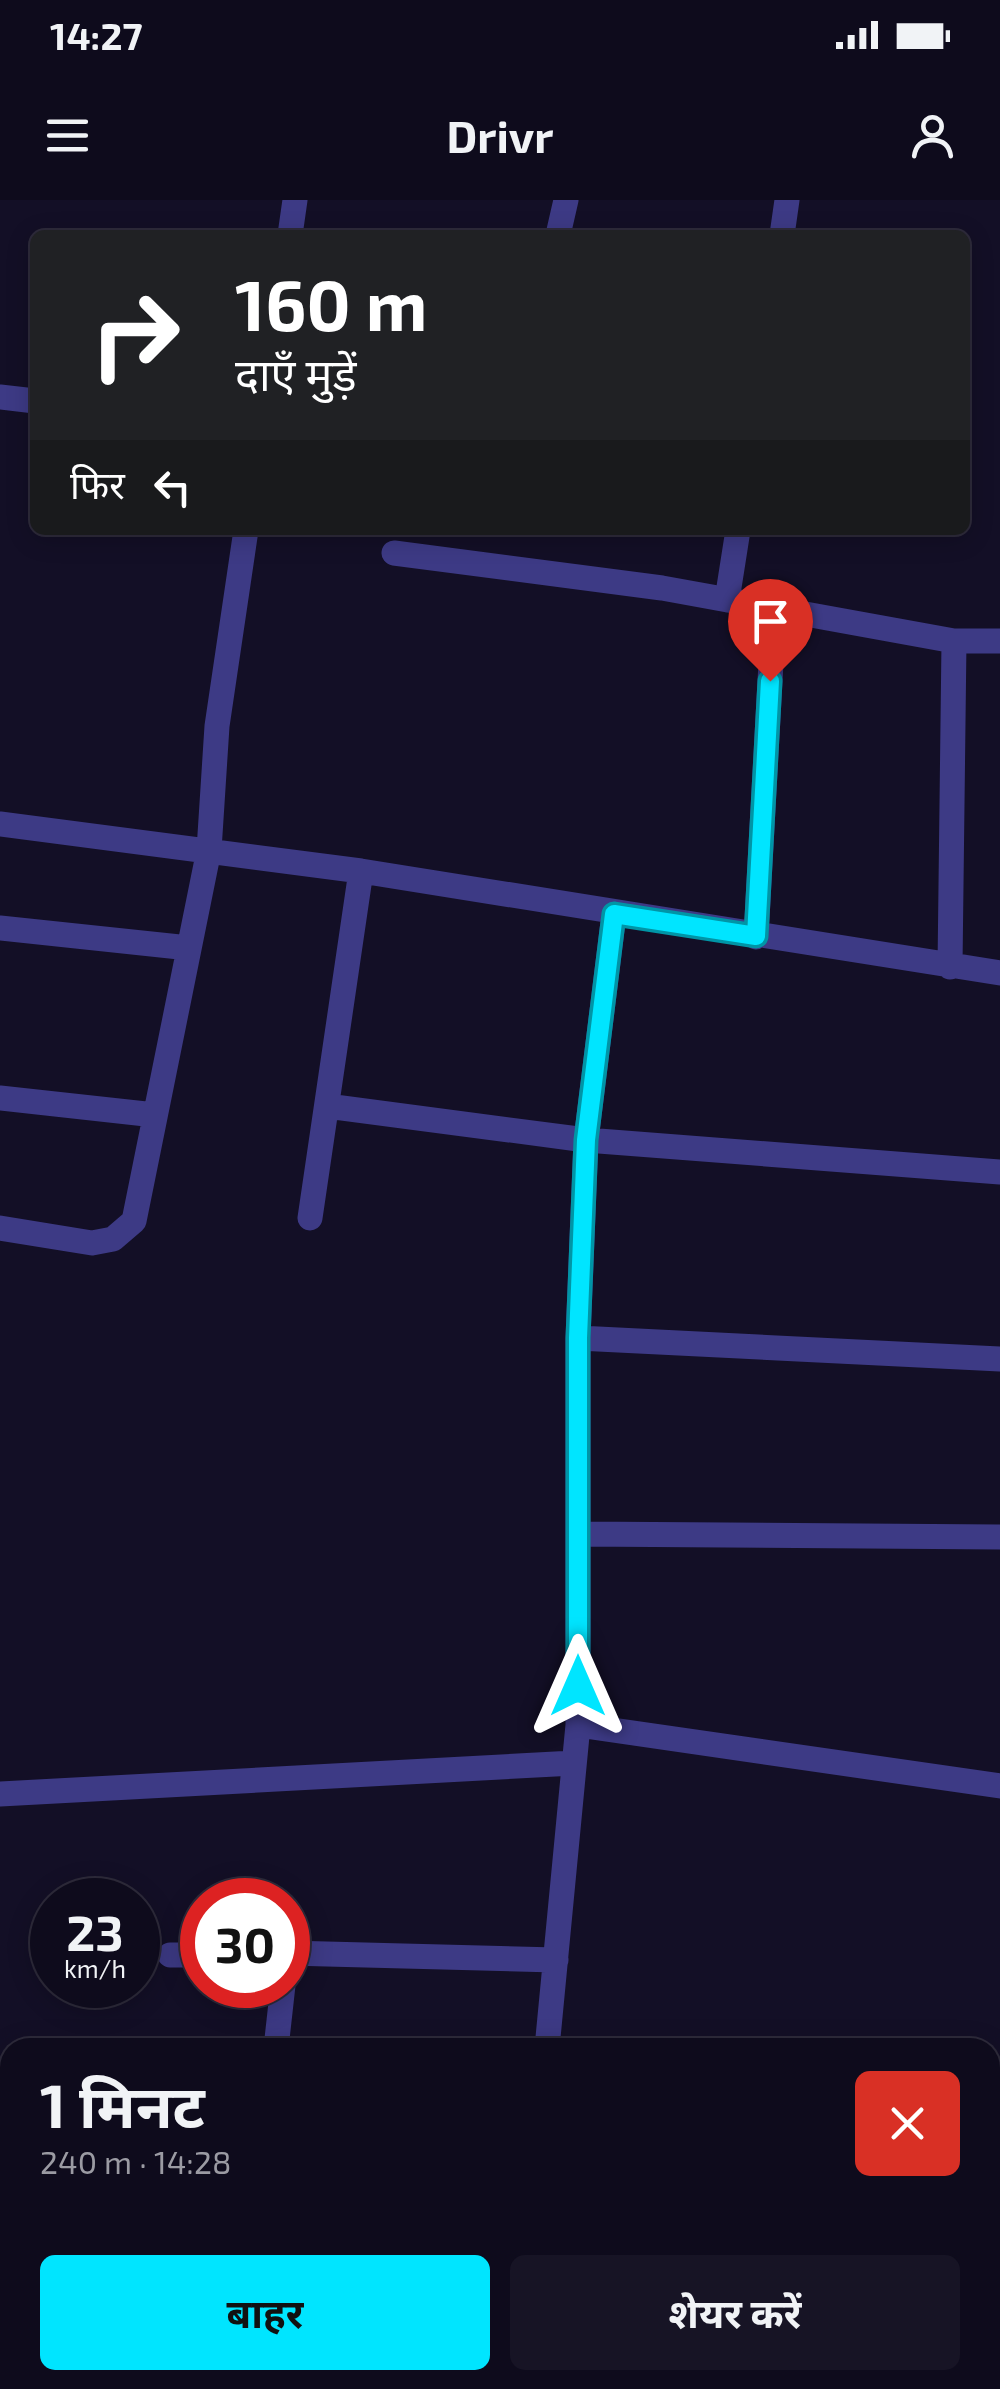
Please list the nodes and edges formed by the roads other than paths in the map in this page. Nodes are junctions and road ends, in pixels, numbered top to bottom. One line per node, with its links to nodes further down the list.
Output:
1 (295, 200): 4 (street)
2 (566, 200): 5 (street)
3 (787, 200): 6 (street)
4 (291, 230)
5 (559, 230)
6 (783, 230)
7 (0, 397): 8 (street)
8 (30, 400)
9 (245, 535): 17 (street)
10 (737, 535): 12 (street)
11 (394, 553): 12 (street)
12 (728, 600): 13 (street)
13 (774, 608): 14 (street); 21 (street)
14 (954, 641): 15 (street); 23 (street)
15 (1000, 641)
16 (0, 824): 17 (street)
17 (209, 850): 18 (street); 22 (street)
18 (361, 871): 19 (street); 26 (street)
19 (614, 914): 21 (street); 28 (street)
20 (0, 928): 22 (street)
21 (756, 936): 23 (street)
22 (189, 948): 27 (street)
23 (950, 966): 24 (street)
24 (1000, 973)
25 (0, 1098): 27 (street)
26 (326, 1106): 28 (street); 30 (street)
27 (156, 1115): 31 (street)
28 (586, 1140): 29 (street); 32 (street)
29 (1000, 1172)
30 (310, 1218)
31 (0, 1228)
32 (578, 1338): 33 (street); 34 (street)
33 (1000, 1360)
34 (579, 1534): 35 (street); 36 (street)
35 (1000, 1538)
36 (578, 1724): 37 (street); 38 (street)
37 (574, 1763): 39 (street); 43 (street)
38 (1000, 1786)
39 (0, 1794)
40 (310, 1954): 43 (street)
41 (170, 1956): 42 (street)
42 (180, 1956)
43 (556, 1960): 46 (street)
44 (280, 2008): 45 (street)
45 (277, 2038)
46 (548, 2038)

